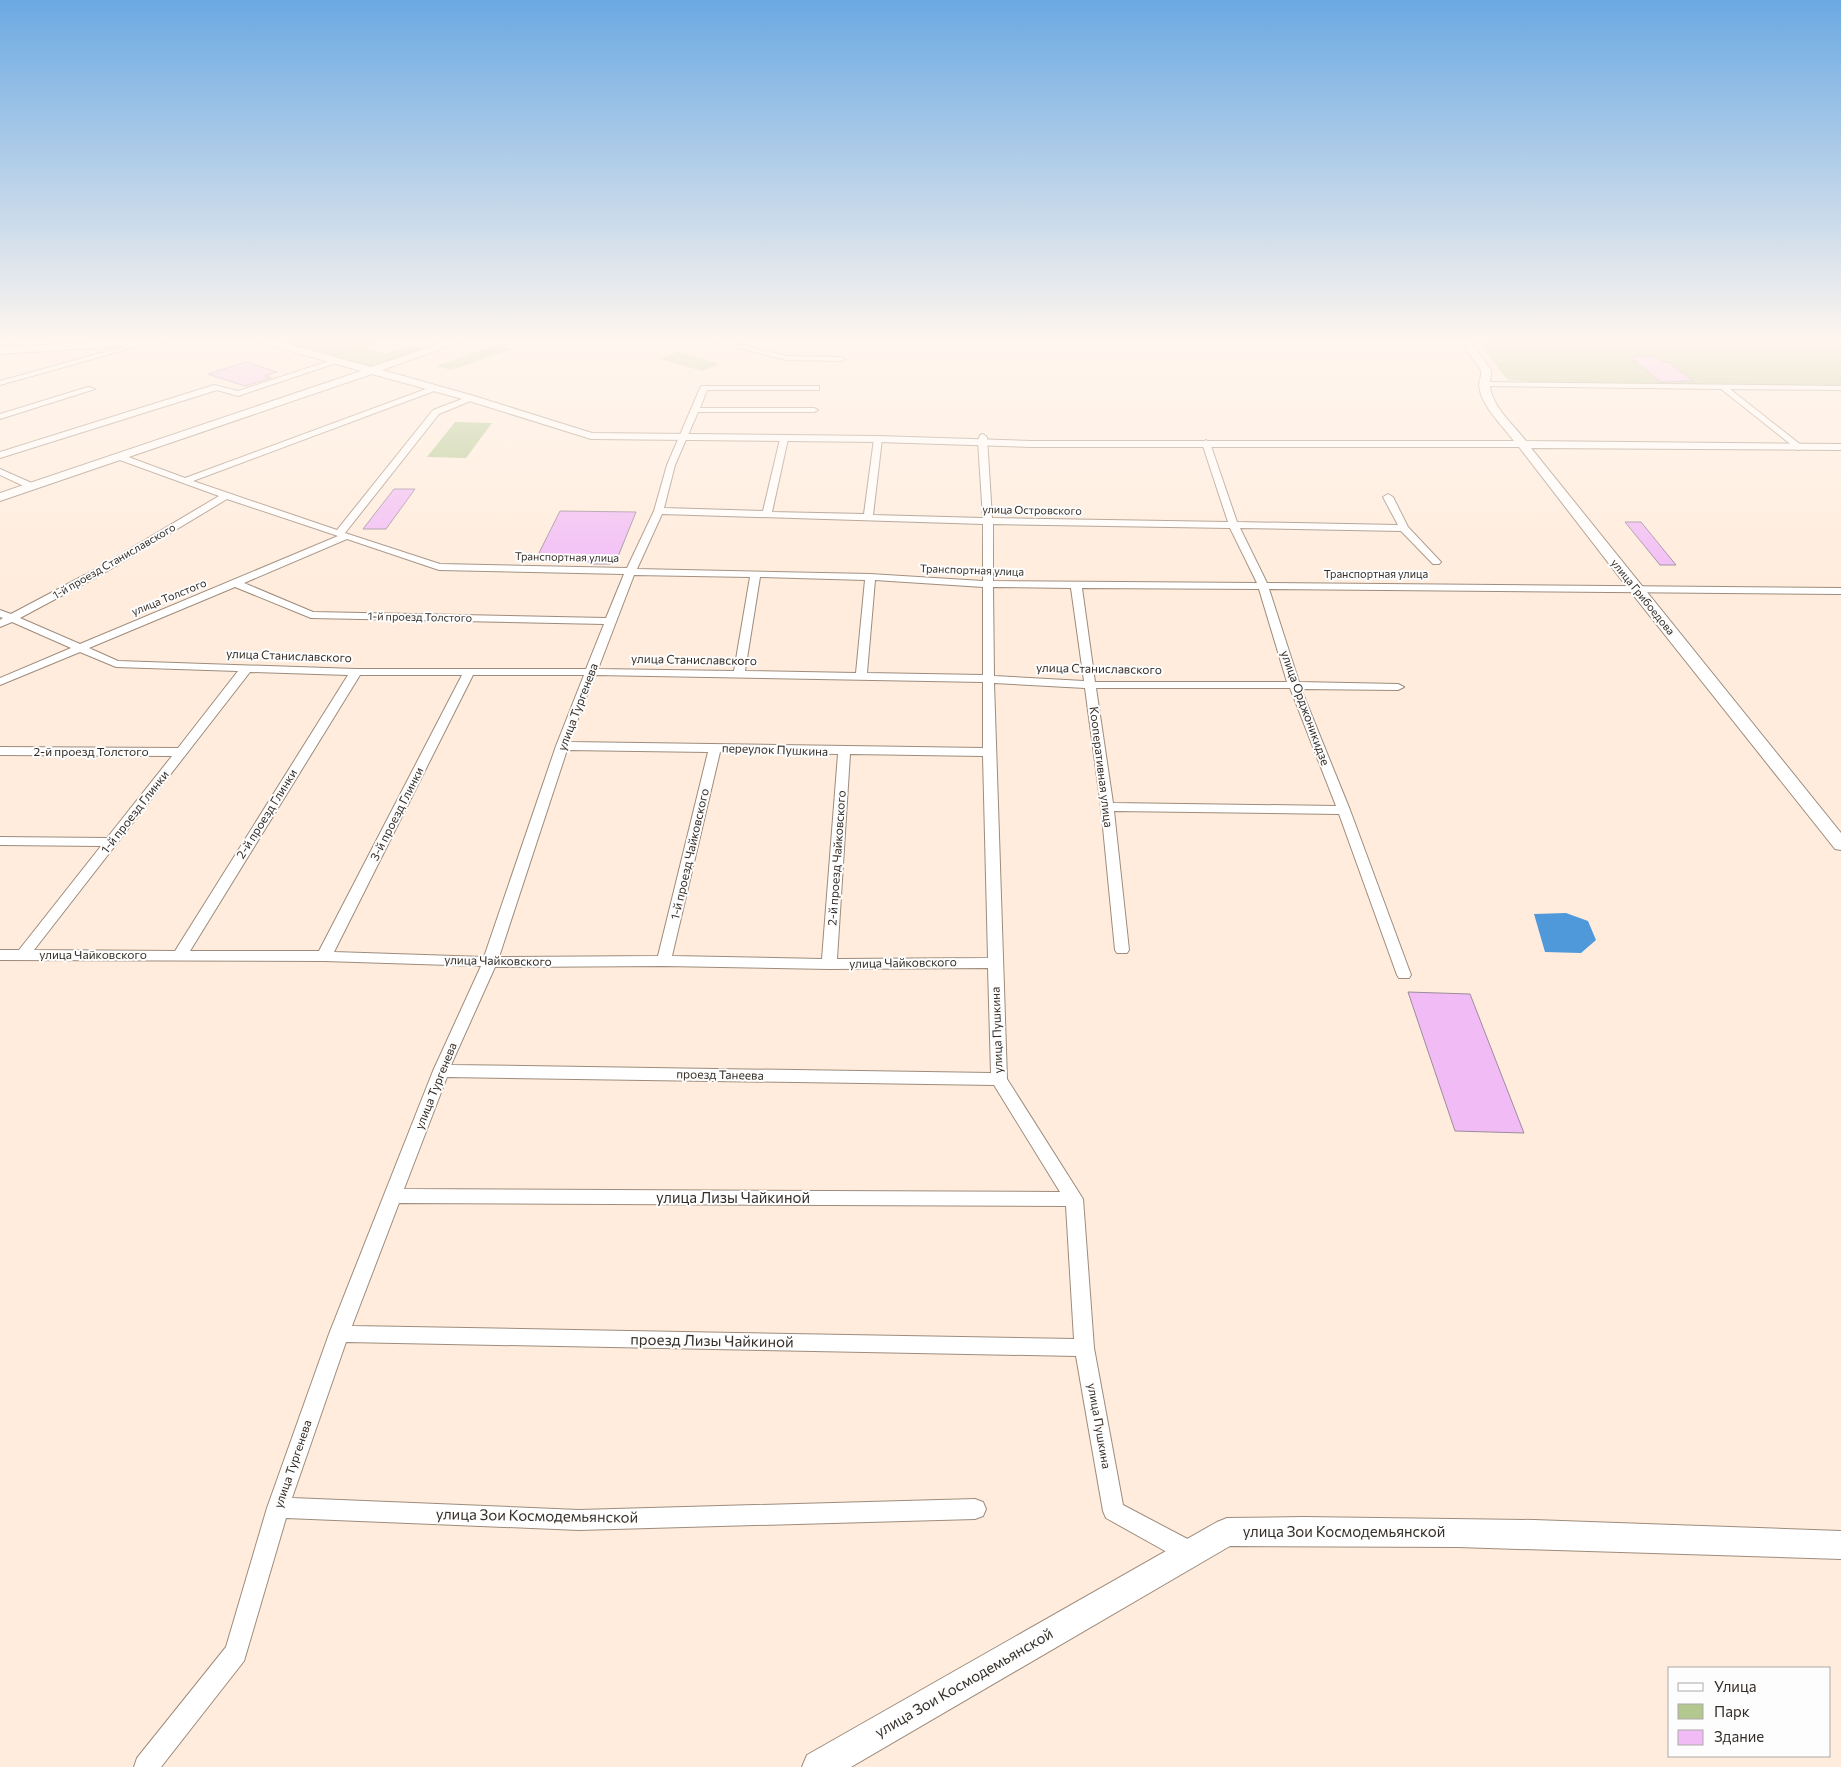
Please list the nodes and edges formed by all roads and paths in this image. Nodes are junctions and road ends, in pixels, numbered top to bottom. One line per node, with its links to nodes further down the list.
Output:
1 (101, 423): 17 (street)
2 (215, 423): 18 (street)
3 (339, 423): 20 (street)
4 (427, 423): 31 (street)
5 (551, 423): 9 (street)
6 (688, 423): 9 (street, улица Тургенева)
7 (1507, 423): 14 (street, улица Грибоедова)
8 (1769, 423): 15 (street)
9 (681, 438): 10 (street); 25 (street, улица Тургенева)
10 (784, 439): 11 (street); 26 (street)
11 (878, 439): 12 (street); 27 (street)
12 (982, 439): 13 (street); 14 (street); 28 (street, улица Пушкина)
13 (1206, 443): 14 (street); 29 (street, улица Орджоникидзе)
14 (1523, 443): 15 (street); 40 (street, улица Грибоедова)
15 (1798, 447): 16 (street)
16 (1841, 447)
17 (0, 455)
18 (120, 456): 20 (street, Транспортная улица); 21 (street)
19 (0, 472): 21 (street)
20 (184, 481): 23 (street, Транспортная улица)
21 (31, 486): 22 (street)
22 (0, 496)
23 (226, 496): 31 (street, Транспортная улица); 43 (street, 1-й проезд Станиславского)
24 (1388, 497): 30 (street)
25 (659, 511): 26 (street, улица Островского); 33 (street, улица Тургенева)
26 (767, 514): 27 (street, улица Островского)
27 (868, 517): 28 (street, улица Островского)
28 (988, 521): 29 (street, улица Островского); 37 (street, улица Пушкина)
29 (1234, 524): 30 (street, улица Островского); 39 (street, улица Орджоникидзе)
30 (1404, 528): 32 (street)
31 (343, 534): 33 (street, Транспортная улица); 36 (street, улица Толстого)
32 (1436, 562)
33 (631, 571): 34 (street, Транспортная улица); 44 (street, улица Тургенева)
34 (756, 574): 35 (street, Транспортная улица); 51 (street)
35 (870, 577): 37 (street, Транспортная улица); 52 (street)
36 (235, 583): 44 (street, 1-й проезд Толстого); 46 (street, улица Толстого)
37 (988, 584): 38 (street, Транспортная улица); 53 (street, улица Пушкина)
38 (1076, 584): 39 (street, Транспортная улица); 55 (street, Кооперативная улица)
39 (1263, 586): 40 (street, Транспортная улица); 56 (street, улица Орджоникидзе)
40 (1635, 588): 41 (street, Транспортная улица); 68 (street, улица Грибоедова)
41 (1841, 591)
42 (0, 614): 43 (street, улица Станиславского)
43 (12, 620): 45 (street, 1-й проезд Станиславского); 46 (street, улица Станиславского)
44 (611, 621): 49 (street, улица Тургенева)
45 (0, 624)
46 (78, 648): 47 (street, улица Станиславского); 54 (street, улица Толстого)
47 (247, 668): 48 (street, улица Станиславского); 61 (street, 1-й проезд Глинки)
48 (356, 672): 50 (street, улица Станиславского); 72 (street, 2-й проезд Глинки)
49 (592, 672): 50 (street, улица Станиславского); 51 (street, улица Станиславского); 58 (street, улица Тургенева)
50 (469, 673): 73 (street, 3-й проезд Глинки)
51 (740, 674): 52 (street, улица Станиславского)
52 (861, 676): 53 (street, улица Станиславского)
53 (989, 679): 55 (street, улица Станиславского); 63 (street, улица Пушкина)
54 (0, 682)
55 (1090, 685): 56 (street, улица Станиславского); 64 (street, Кооперативная улица)
56 (1294, 685): 57 (street, улица Станиславского); 65 (street, улица Орджоникидзе)
57 (1398, 688)
58 (562, 746): 59 (street, переулок Пушкина); 75 (street, улица Тургенева)
59 (715, 748): 62 (street, переулок Пушкина); 74 (street, 1-й проезд Чайковского)
60 (0, 751): 61 (street, 2-й проезд Толстого)
61 (181, 752): 67 (street, 1-й проезд Глинки)
62 (844, 752): 63 (street, переулок Пушкина); 77 (street, 2-й проезд Чайковского)
63 (989, 752): 76 (street, улица Пушкина)
64 (1107, 807): 65 (street); 69 (street, Кооперативная улица)
65 (1344, 810): 78 (street, улица Орджоникидзе)
66 (0, 841): 67 (street)
67 (111, 842): 71 (street, 1-й проезд Глинки)
68 (1841, 845)
69 (1122, 950)
70 (0, 955): 71 (street, улица Чайковского)
71 (23, 955): 72 (street, улица Чайковского)
72 (178, 956): 73 (street, улица Чайковского)
73 (324, 956): 75 (street, улица Чайковского)
74 (664, 961): 75 (street, улица Чайковского); 77 (street, улица Чайковского)
75 (490, 962): 79 (street, улица Тургенева)
76 (995, 962): 77 (street, улица Чайковского); 80 (street, улица Пушкина)
77 (829, 964)
78 (1404, 975)
79 (441, 1071): 80 (street, проезд Танеева); 81 (street, улица Тургенева)
80 (999, 1079): 82 (street, улица Пушкина)
81 (393, 1196): 82 (street, улица Лизы Чайкиной); 83 (street, улица Тургенева)
82 (1074, 1199): 84 (street, улица Пушкина)
83 (339, 1334): 84 (street, проезд Лизы Чайкиной); 85 (street, улица Тургенева)
84 (1084, 1348): 88 (street, улица Пушкина)
85 (278, 1508): 86 (street, улица Зои Космодемьянской); 89 (street, улица Тургенева)
86 (975, 1509)
87 (1841, 1545): 88 (street, улица Зои Космодемьянской)
88 (1191, 1553): 90 (street, улица Зои Космодемьянской)
89 (146, 1767)
90 (819, 1767)

